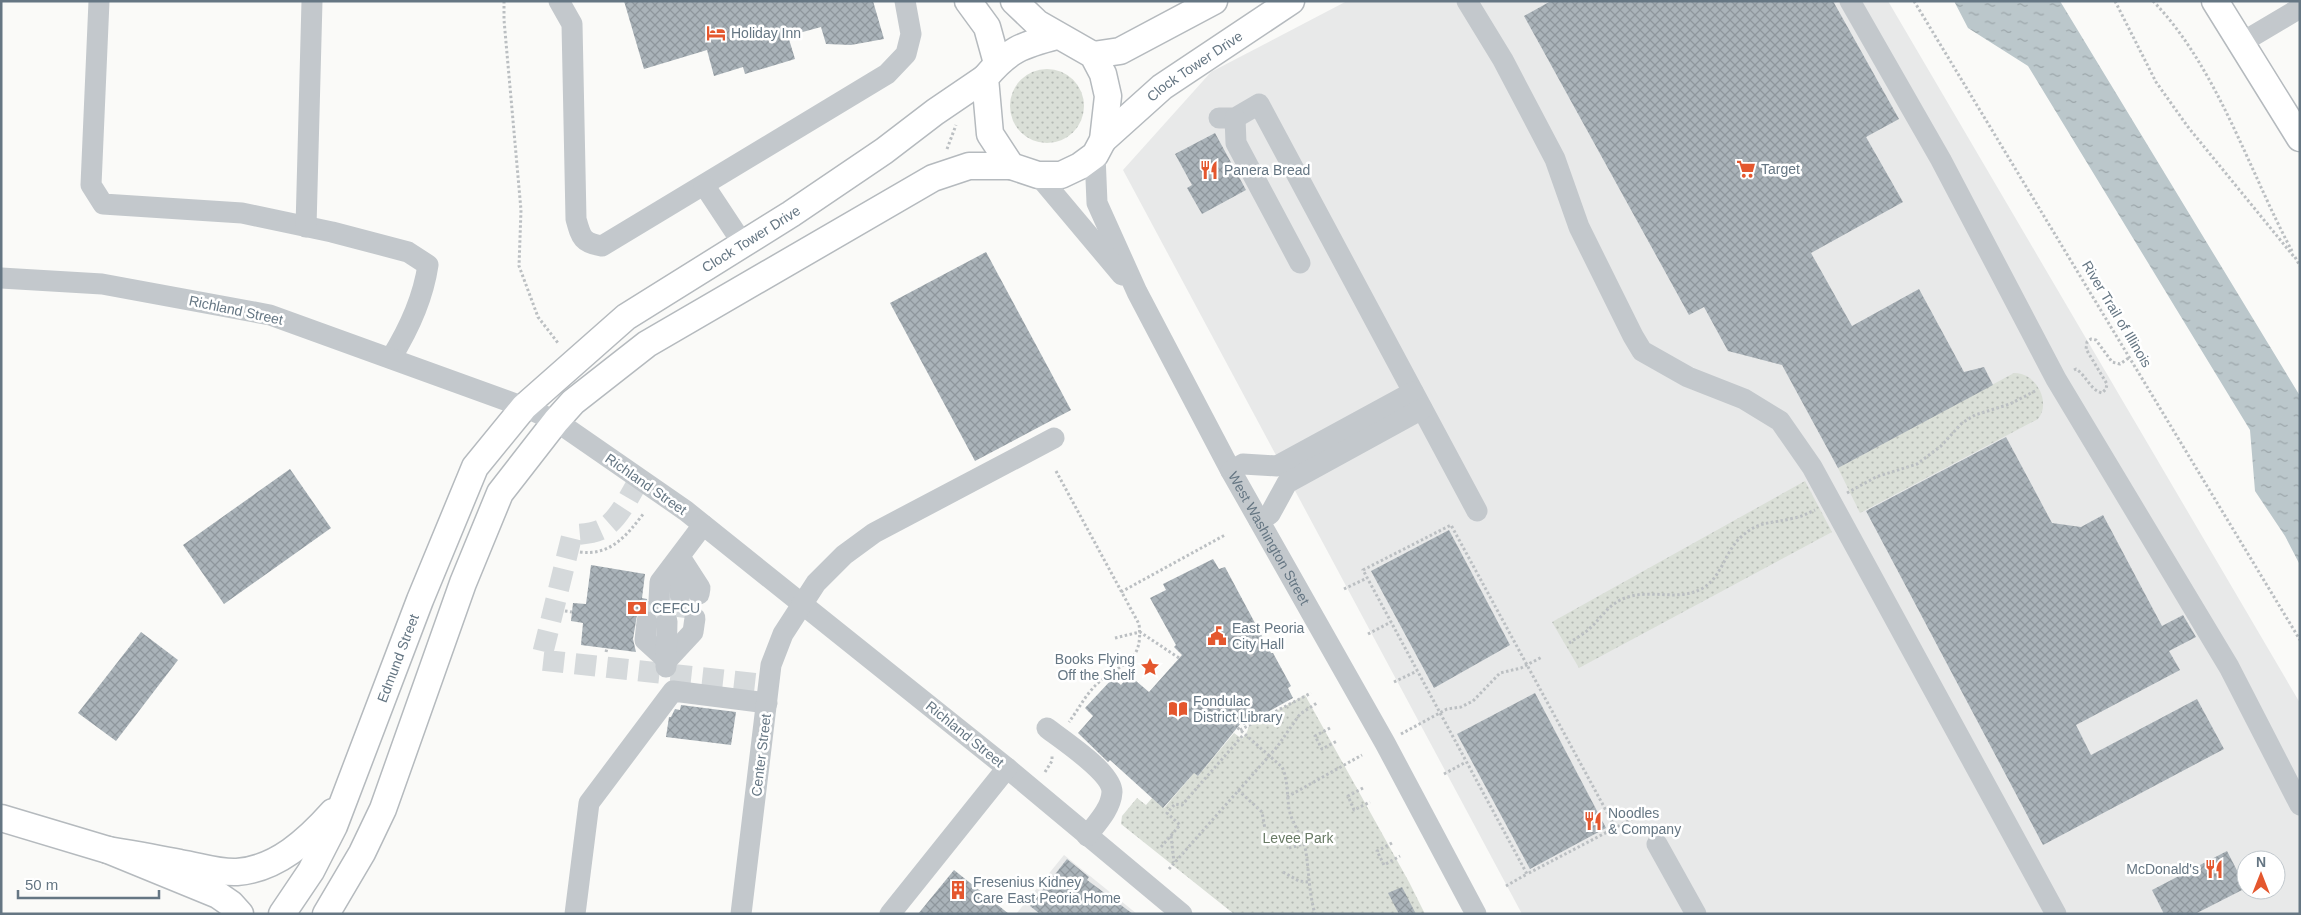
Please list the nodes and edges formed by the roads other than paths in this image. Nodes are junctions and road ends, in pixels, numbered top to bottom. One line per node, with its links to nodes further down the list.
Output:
1 (99, 1): 24 (street)
2 (312, 1): 24 (street)
3 (559, 1): 23 (street)
4 (905, 1): 23 (street)
5 (968, 1): 17 (main road)
6 (1014, 1): 14 (main road)
7 (1214, 1): 16 (main road)
8 (1262, 1): 18 (main road)
9 (1291, 1): 18 (main road, Clock Tower Drive)
10 (1467, 1): 59 (street)
11 (1850, 1): 45 (street)
12 (2215, 1): 15 (main road)
13 (2300, 8): 15 (street)
14 (1057, 36): 16 (main road); 17 (main road)
15 (2241, 43): 19 (main road)
16 (1093, 55): 20 (main road)
17 (991, 71): 21 (main road); 25 (main road, Clock Tower Drive)
18 (1166, 84): 20 (main road, Clock Tower Drive)
19 (2300, 138)
20 (1099, 148): 22 (main road); 28 (street, West Washington Street)
21 (1011, 166): 22 (main road); 32 (main road)
22 (1038, 175): 28 (street, West Washington Street)
23 (704, 185): 25 (street)
24 (306, 227): 29 (street)
25 (743, 244): 31 (main road, Clock Tower Drive)
26 (1300, 263): 30 (street)
27 (1, 278): 29 (street, Richland Street)
28 (1136, 292): 34 (street, West Washington Street)
29 (391, 358): 31 (street, Richland Street)
30 (1418, 400): 34 (street); 35 (street); 36 (street)
31 (524, 407): 32 (street, Richland Street); 44 (main road, Edmund Street)
32 (556, 421): 37 (street, Richland Street); 52 (main road)
33 (1054, 438): 39 (street, Center Street)
34 (1231, 471): 36 (street, West Washington Street)
35 (1477, 511)
36 (1259, 520): 57 (street, West Washington Street)
37 (703, 525): 38 (street); 39 (street, Richland Street)
38 (680, 557): 40 (street); 40 (street)
39 (803, 603): 41 (street, Center Street); 43 (street, Richland Street)
40 (673, 608): 40 (street)
41 (767, 704): 53 (street); 54 (street, Center Street)
42 (1056, 728): 47 (street)
43 (1007, 768): 47 (street, Richland Street); 55 (street)
44 (345, 798): 49 (main road); 51 (main road, Edmund Street)
45 (2300, 805)
46 (1, 818): 49 (main road)
47 (1087, 836): 56 (street, Richland Street)
48 (1657, 844): 58 (street)
49 (108, 850): 50 (main road)
50 (240, 914)
51 (282, 914)
52 (326, 914)
53 (575, 914)
54 (741, 914)
55 (890, 914)
56 (1182, 914)
57 (1476, 914)
58 (1696, 914)
59 (2056, 914)

